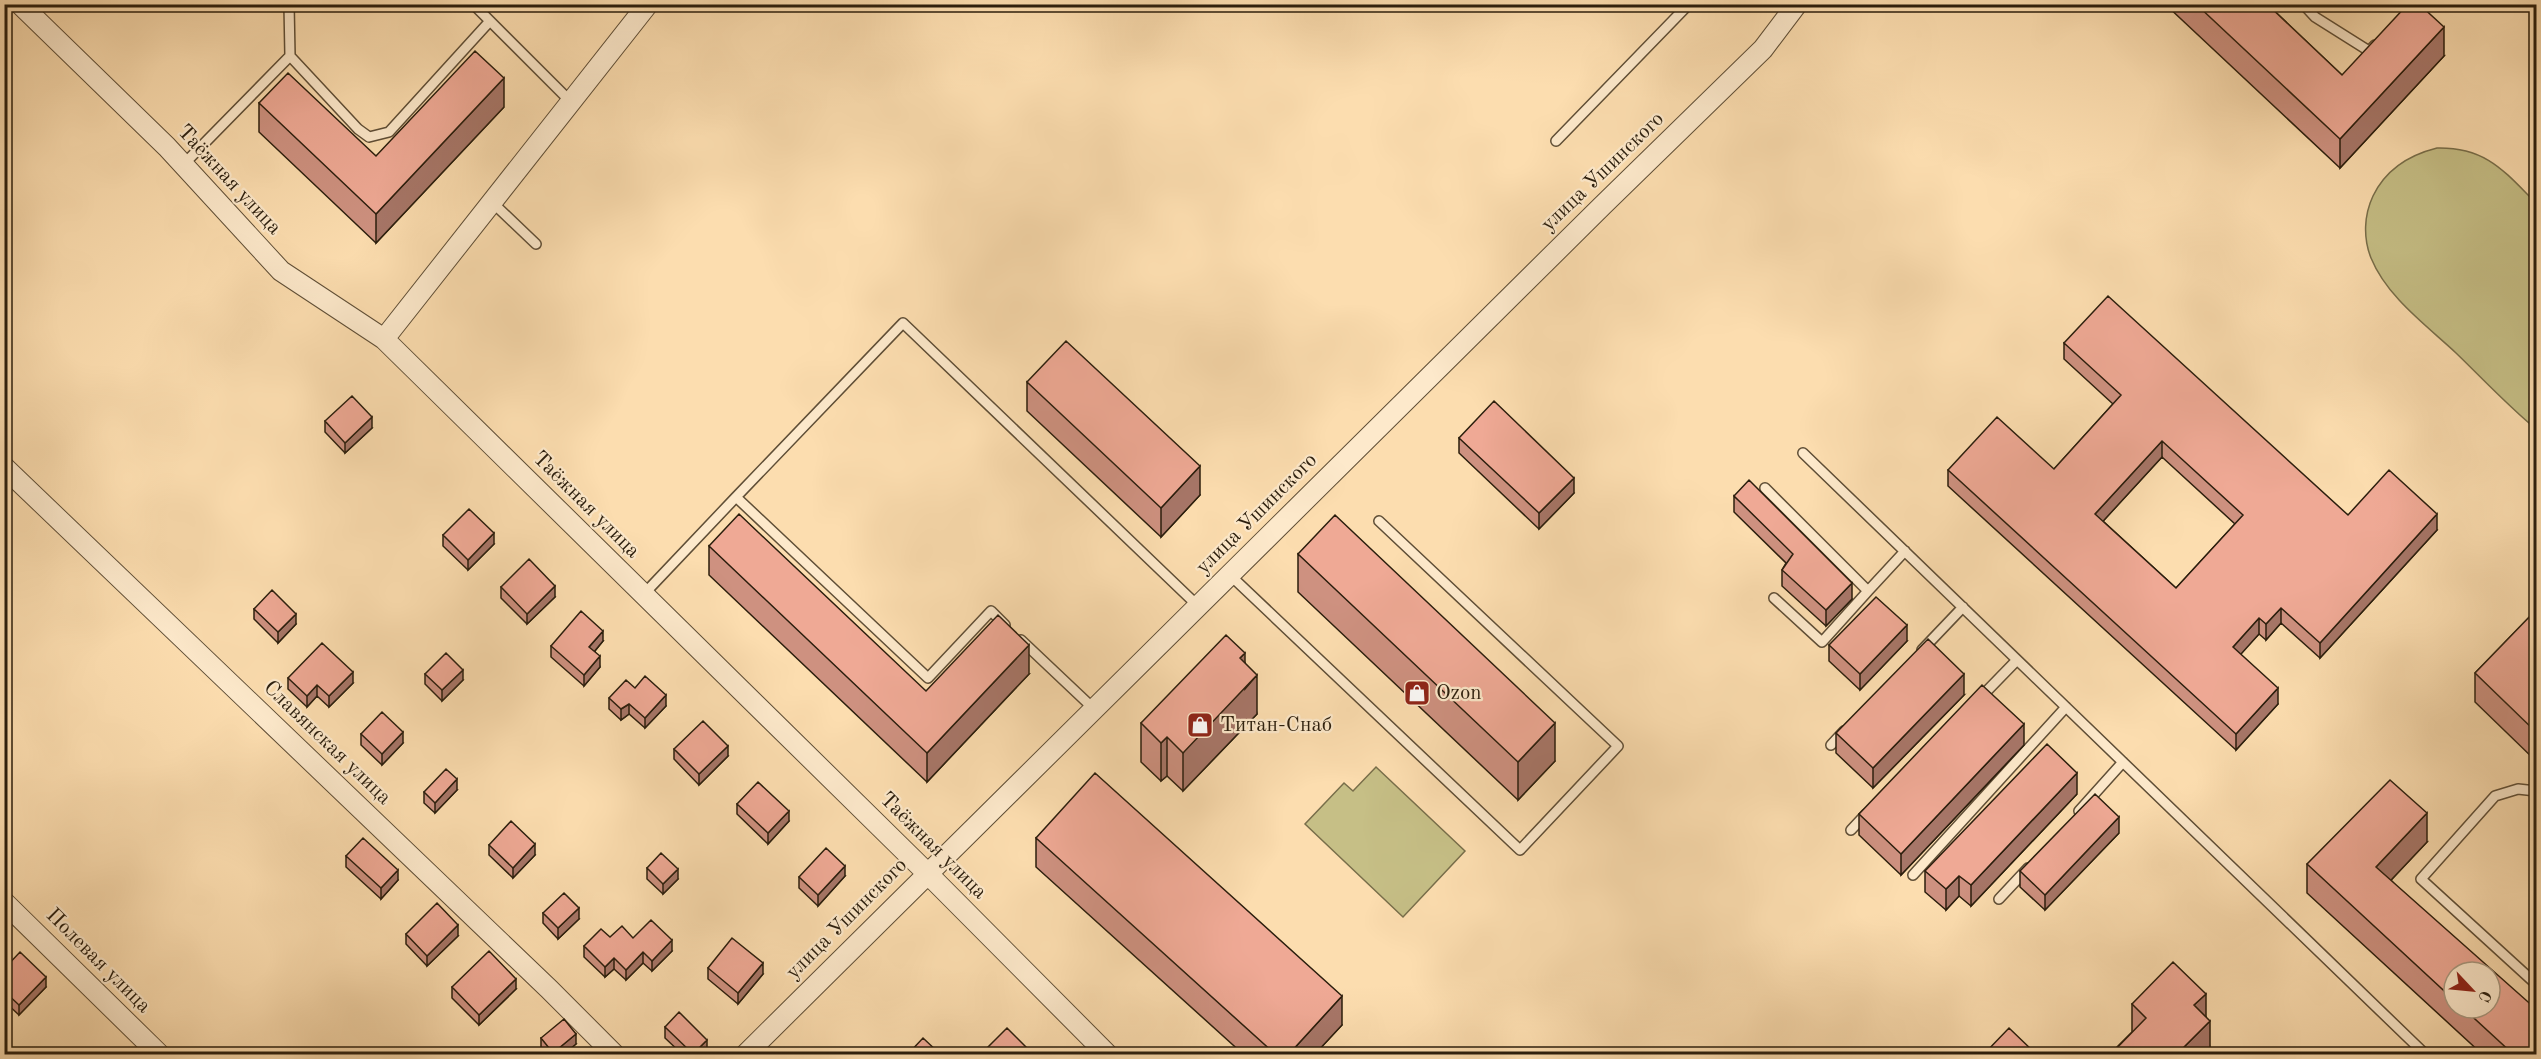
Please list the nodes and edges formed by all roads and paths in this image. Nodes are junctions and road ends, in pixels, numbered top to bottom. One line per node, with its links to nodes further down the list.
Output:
1 (20, 4): 13 (street, Таёжная улица)
2 (289, 4): 10 (lane)
3 (473, 4): 8 (lane)
4 (648, 4): 11 (street)
5 (1689, 4): 12 (lane)
6 (1797, 4): 23 (street, улица Ушинского)
7 (2302, 4): 9 (lane)
8 (490, 21): 10 (lane); 11 (lane)
9 (2386, 36)
10 (290, 56): 13 (lane)
11 (572, 103): 14 (street)
12 (1556, 141)
13 (183, 165): 16 (street, Таёжная улица)
14 (493, 203): 15 (lane); 16 (street)
15 (536, 244)
16 (384, 339): 25 (street, Таёжная улица)
17 (1803, 453): 22 (lane)
18 (4, 467): 48 (street, Славянская улица)
19 (1765, 488): 24 (lane)
20 (736, 497): 25 (lane); 27 (lane); 33 (lane)
21 (1379, 521): 23 (lane)
22 (1905, 551): 24 (lane); 28 (lane)
23 (1230, 575): 27 (street, улица Ушинского)
24 (1868, 591): 26 (lane)
25 (644, 594): 42 (street, Таёжная улица)
26 (1774, 598)
27 (1198, 606): 33 (street, улица Ушинского)
28 (1963, 608): 29 (lane); 30 (lane)
29 (1914, 659)
30 (2017, 660): 31 (lane); 32 (lane)
31 (1976, 702)
32 (2066, 707): 36 (lane); 43 (lane)
33 (1094, 709): 42 (street, улица Ушинского)
34 (1848, 728): 35 (lane)
35 (1831, 745)
36 (2123, 762): 39 (lane); 51 (lane)
37 (2536, 791): 46 (lane)
38 (1876, 804): 40 (lane)
39 (2069, 822)
40 (1851, 830)
41 (2038, 856): 44 (lane)
42 (927, 873): 49 (street, улица Ушинского); 50 (street, Таёжная улица)
43 (1913, 875)
44 (1999, 899)
45 (4, 902): 47 (street, Полевая улица)
46 (2536, 984)
47 (159, 1054)
48 (614, 1054)
49 (746, 1054)
50 (1107, 1054)
51 (2425, 1054)

